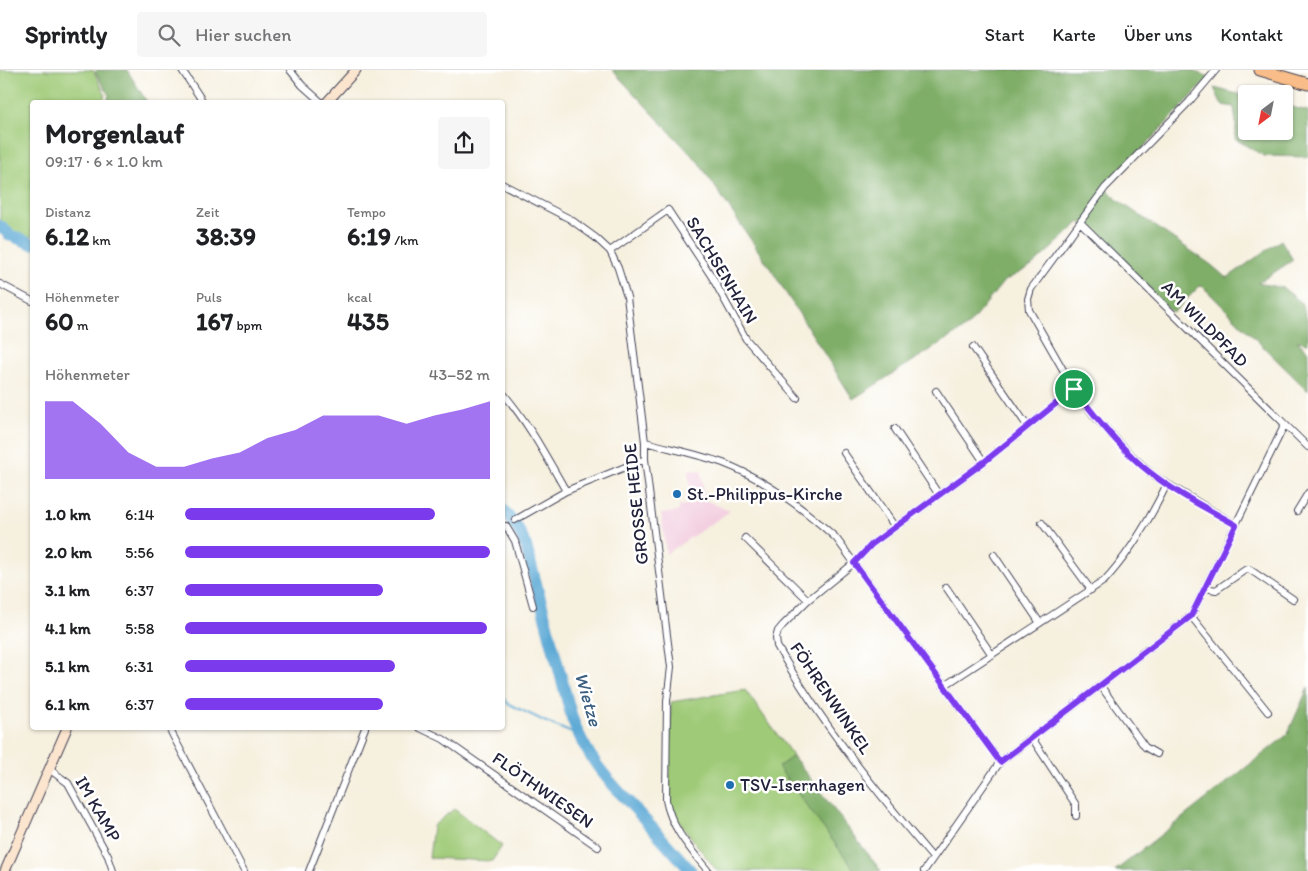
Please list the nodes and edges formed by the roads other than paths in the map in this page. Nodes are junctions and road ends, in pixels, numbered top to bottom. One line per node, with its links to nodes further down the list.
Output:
1 (182, 70): 7 (street)
2 (290, 70): 8 (street)
3 (356, 70): 9 (main road)
4 (1216, 70): 11 (street)
5 (1260, 70): 6 (highway)
6 (1308, 84)
7 (202, 100)
8 (319, 100)
9 (329, 100)
10 (505, 186): 12 (street, GROSSE HEIDE)
11 (1080, 222): 16 (street); 20 (street, AM WILDPFAD)
12 (610, 251): 19 (street, SACHSENHAIN); 23 (street, GROSSE HEIDE)
13 (0, 284): 14 (street)
14 (30, 300)
15 (973, 347): 21 (street)
16 (1074, 389): 21 (street, FÖHRENWINKEL); 28 (street)
17 (936, 391): 27 (street)
18 (505, 396): 29 (street)
19 (797, 398)
20 (1285, 424): 24 (street, AM WILDPFAD); 35 (street)
21 (1028, 427): 27 (street, FÖHRENWINKEL)
22 (895, 429): 31 (street)
23 (645, 442): 26 (street, GROSSE HEIDE); 40 (street)
24 (1308, 447)
25 (844, 453): 37 (street)
26 (645, 460): 29 (street); 68 (street, GROSSE HEIDE)
27 (984, 462): 31 (street, FÖHRENWINKEL)
28 (1167, 484): 35 (street); 43 (street)
29 (566, 490): 33 (street)
30 (1308, 493): 32 (street)
31 (939, 495): 37 (street, FÖHRENWINKEL)
32 (1297, 512)
33 (515, 520)
34 (1042, 523): 43 (street)
35 (1236, 525): 42 (street)
36 (506, 526): 46 (street)
37 (895, 527): 40 (street, FÖHRENWINKEL)
38 (744, 538): 45 (street)
39 (994, 555): 48 (street)
40 (854, 563): 45 (street, FÖHRENWINKEL); 51 (street)
41 (946, 587): 49 (street)
42 (1206, 588): 44 (street); 47 (street)
43 (1090, 590): 48 (street)
44 (1293, 599)
45 (808, 600): 63 (street, FÖHRENWINKEL)
46 (533, 606)
47 (1191, 616): 50 (street); 52 (street)
48 (1040, 623): 49 (street)
49 (992, 655): 51 (street)
50 (1100, 685): 57 (street); 58 (street)
51 (944, 686): 59 (street)
52 (1268, 712)
53 (66, 730): 60 (main road)
54 (170, 730): 66 (street)
55 (364, 730): 67 (street)
56 (424, 730): 62 (street, FLÖTHWIESEN)
57 (1032, 738): 59 (street); 61 (street)
58 (1157, 754)
59 (1000, 762): 63 (street)
60 (49, 770): 64 (main road); 65 (street, IM KAMP)
61 (1076, 816)
62 (598, 847)
63 (933, 858): 69 (street)
64 (5, 871)
65 (113, 871)
66 (244, 871)
67 (309, 871)
68 (708, 871)
69 (924, 871)

